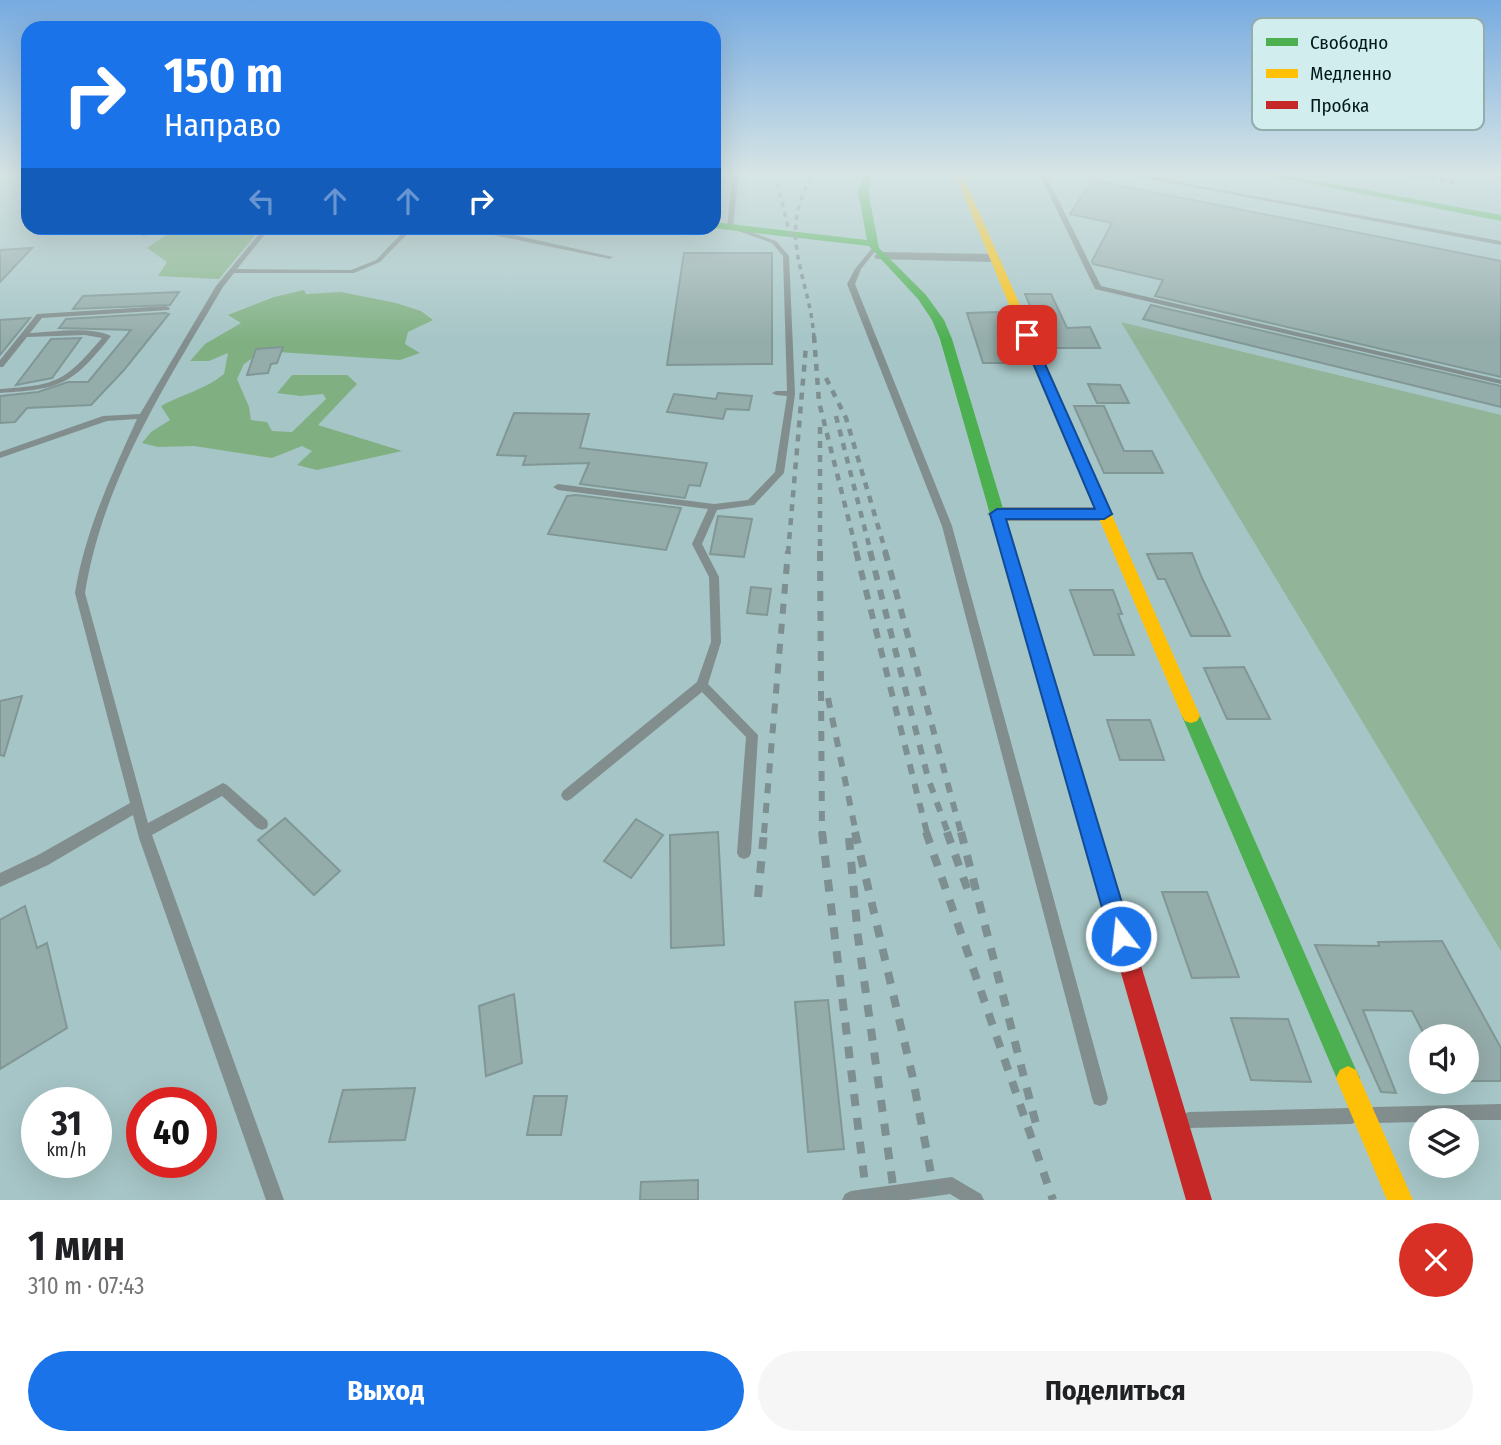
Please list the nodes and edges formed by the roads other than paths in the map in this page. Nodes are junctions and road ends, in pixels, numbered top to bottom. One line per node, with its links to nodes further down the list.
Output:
1 (733, 229): 21 (lane)
2 (739, 229): 11 (street)
3 (871, 229): 11 (street)
4 (981, 229): 13 (street)
5 (1070, 229): 18 (lane)
6 (1425, 229): 10 (lane)
7 (261, 235): 14 (lane)
8 (403, 235): 14 (lane)
9 (503, 235): 12 (lane)
10 (1501, 243)
11 (876, 250): 13 (street); 26 (street); 35 (lane)
12 (610, 257)
13 (993, 258): 27 (street)
14 (232, 271): 22 (lane)
15 (166, 308): 16 (lane)
16 (25, 335): 17 (lane); 19 (lane)
17 (0, 365)
18 (1501, 382)
19 (0, 391)
20 (776, 393): 21 (lane)
21 (791, 394): 25 (lane)
22 (143, 416): 23 (lane); 30 (lane)
23 (0, 455)
24 (558, 488): 25 (lane)
25 (714, 507): 28 (lane)
26 (997, 514): 27 (street); 38 (street)
27 (1104, 514): 37 (street)
28 (702, 685): 29 (lane); 33 (lane)
29 (567, 795)
30 (137, 806): 32 (lane); 34 (lane)
31 (262, 824): 32 (lane)
32 (145, 832): 39 (lane)
33 (744, 853)
34 (0, 880)
35 (1100, 1098)
36 (1501, 1112): 37 (lane)
37 (1364, 1115): 38 (lane); 43 (street)
38 (1175, 1120): 42 (street)
39 (275, 1200)
40 (851, 1200): 41 (lane)
41 (975, 1200)
42 (1199, 1200)
43 (1401, 1200)

